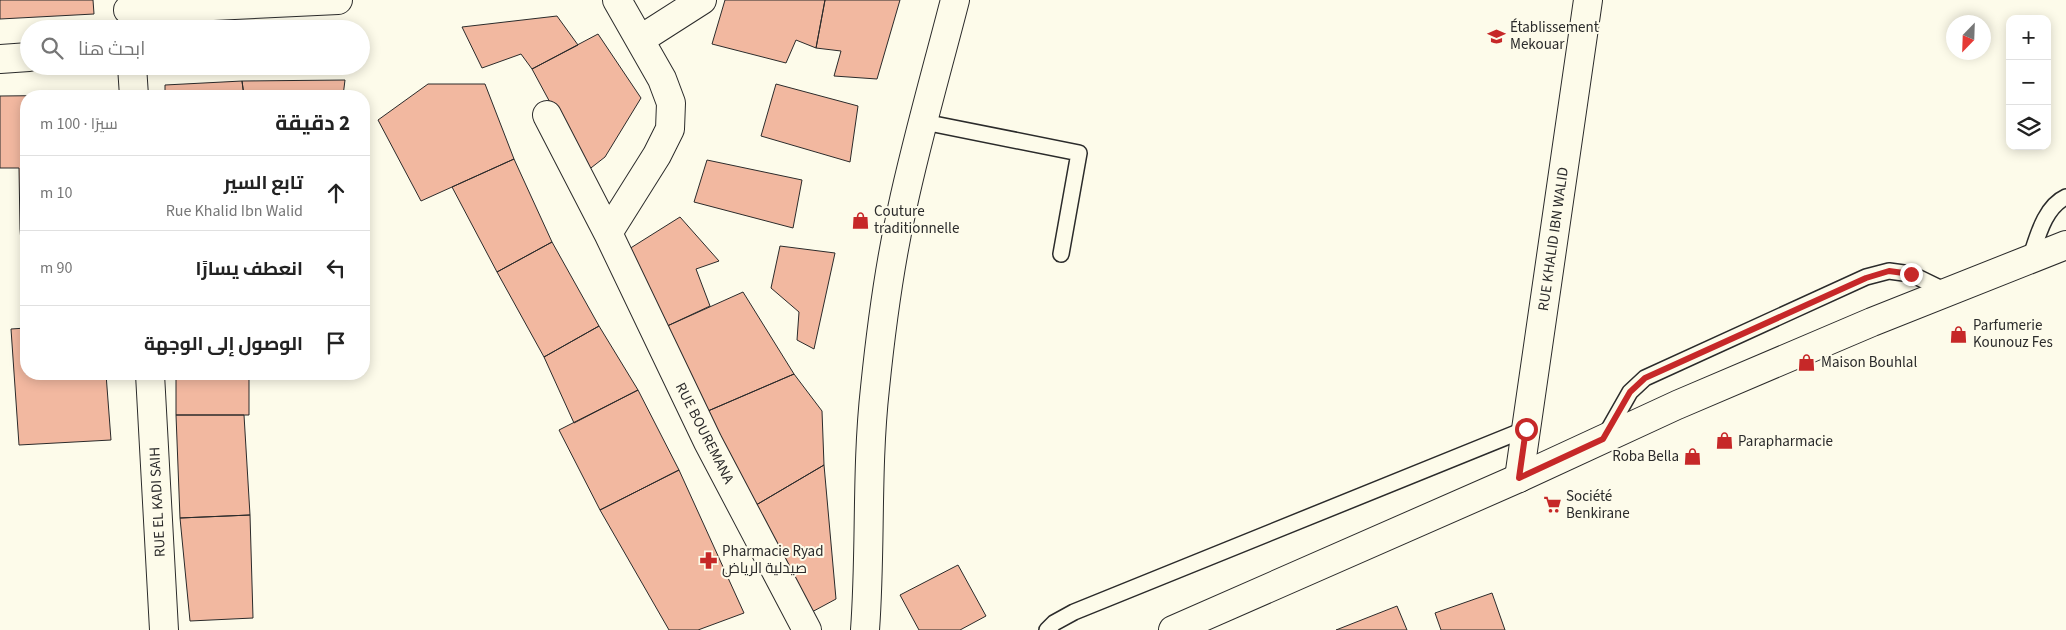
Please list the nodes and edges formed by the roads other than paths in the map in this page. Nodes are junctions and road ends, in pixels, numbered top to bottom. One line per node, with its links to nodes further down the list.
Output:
1 (338, 0): 6 (street)
2 (617, 0): 7 (street)
3 (702, 0): 7 (street)
4 (954, 0): 13 (street)
5 (1588, 0): 21 (street, RUE KHALID IBN WALID)
6 (128, 13)
7 (641, 39): 15 (street)
8 (20, 58): 9 (street)
9 (0, 59)
10 (133, 75): 11 (street)
11 (134, 90)
12 (547, 115): 15 (street, RUE BOUREMANA)
13 (924, 122): 17 (lane); 26 (street)
14 (2066, 197): 18 (lane)
15 (608, 233): 25 (street, RUE BOUREMANA)
16 (2066, 244): 18 (street)
17 (1061, 254)
18 (2030, 259): 19 (street)
19 (1948, 292): 22 (street); 22 (lane)
20 (150, 380): 24 (street, RUE EL KADI SAIH)
21 (1526, 429): 23 (street, RUE KHALID IBN WALID); 27 (lane)
22 (1603, 439): 23 (street)
23 (1519, 478): 28 (street)
24 (164, 630)
25 (807, 630)
26 (865, 630)
27 (1047, 630)
28 (1172, 630)

